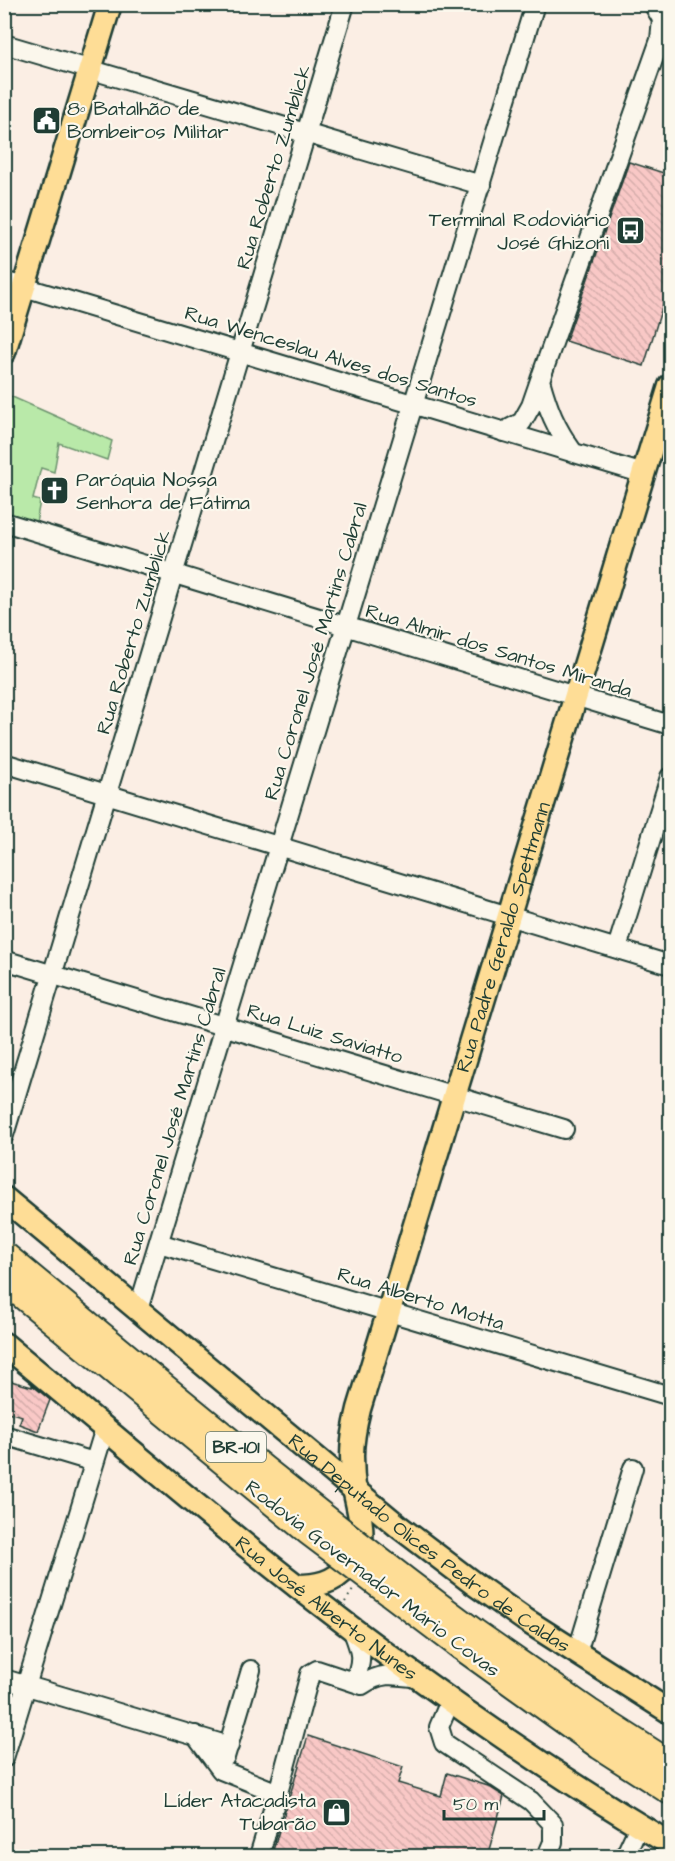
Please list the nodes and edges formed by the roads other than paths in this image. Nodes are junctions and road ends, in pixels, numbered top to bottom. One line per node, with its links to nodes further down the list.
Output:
1 (110, 4): 6 (main road)
2 (345, 4): 7 (street, Rua Roberto Zumblick)
3 (536, 4): 8 (street, Rua Coronel José Martins Cabral)
4 (653, 4): 12 (street)
5 (4, 44): 6 (street)
6 (90, 69): 7 (street); 9 (main road)
7 (307, 133): 8 (street); 11 (street, Rua Roberto Zumblick)
8 (481, 185): 14 (street, Rua Coronel José Martins Cabral)
9 (14, 284): 10 (main road); 11 (street, Rua Wenceslau Alves dos Santos)
10 (4, 352)
11 (241, 352): 14 (street, Rua Wenceslau Alves dos Santos); 19 (street, Rua Roberto Zumblick)
12 (540, 380): 15 (street); 16 (street)
13 (670, 386): 17 (main road, Rua Padre Geraldo Spettmann)
14 (414, 404): 15 (street, Rua Wenceslau Alves dos Santos); 20 (street, Rua Coronel José Martins Cabral)
15 (503, 432): 16 (street, Rua Wenceslau Alves dos Santos)
16 (573, 452): 17 (street, Rua Wenceslau Alves dos Santos)
17 (644, 474): 21 (main road, Rua Padre Geraldo Spettmann)
18 (4, 522): 19 (street, Rua Almir dos Santos Miranda)
19 (174, 574): 20 (street, Rua Almir dos Santos Miranda); 25 (street, Rua Roberto Zumblick)
20 (346, 627): 21 (street, Rua Almir dos Santos Miranda); 26 (street, Rua Coronel José Martins Cabral)
21 (576, 697): 22 (street, Rua Almir dos Santos Miranda); 27 (main road, Rua Padre Geraldo Spettmann)
22 (670, 725)
23 (4, 763): 25 (street)
24 (670, 777): 28 (street)
25 (107, 794): 26 (street); 31 (street, Rua Roberto Zumblick)
26 (279, 846): 27 (street); 32 (street, Rua Coronel José Martins Cabral)
27 (509, 916): 28 (street); 33 (main road, Rua Padre Geraldo Spettmann)
28 (617, 948): 30 (street)
29 (4, 960): 31 (street, Rua Luiz Saviatto)
30 (670, 965)
31 (53, 975): 32 (street, Rua Luiz Saviatto); 35 (street, Rua Roberto Zumblick)
32 (225, 1026): 33 (street, Rua Luiz Saviatto); 37 (street, Rua Coronel José Martins Cabral)
33 (455, 1096): 34 (street, Rua Luiz Saviatto); 41 (main road, Rua Padre Geraldo Spettmann)
34 (564, 1129)
35 (4, 1135)
36 (4, 1198): 40 (main road, Rua Deputado Olices Pedro de Caldas)
37 (159, 1243): 40 (street, Rua Coronel José Martins Cabral); 41 (street, Rua Alberto Motta)
38 (4, 1254): 51 (highway, Rodovia Governador Mário Covas / BR-101, bridge)
39 (4, 1280): 51 (highway, Rodovia Governador Mário Covas / BR-101, bridge)
40 (138, 1310): 48 (main road, Rua Deputado Olices Pedro de Caldas)
41 (388, 1311): 43 (street, Rua Alberto Motta); 48 (main road, Rua Padre Geraldo Spettmann)
42 (4, 1344): 44 (main road, Rua José Alberto Nunes)
43 (670, 1396)
44 (105, 1428): 46 (street); 49 (main road, Rua José Alberto Nunes)
45 (4, 1435): 46 (street)
46 (94, 1462): 57 (street)
47 (633, 1468): 52 (street)
48 (355, 1491): 49 (main road, Rua Padre Geraldo Spettmann); 52 (main road, Rua Deputado Olices Pedro de Caldas)
49 (297, 1586): 50 (main road, Rua José Alberto Nunes)
50 (352, 1629): 54 (main road, Rua José Alberto Nunes); 56 (street)
51 (468, 1640): 63 (highway, Rodovia Governador Mário Covas / BR-101); 65 (highway, Rodovia Governador Mário Covas / BR-101)
52 (577, 1653): 59 (main road, Rua Deputado Olices Pedro de Caldas)
53 (251, 1670): 61 (street)
54 (418, 1678): 56 (street); 58 (main road, Rua José Alberto Nunes)
55 (4, 1679): 57 (street)
56 (358, 1683): 66 (street)
57 (26, 1686): 60 (street); 62 (street)
58 (450, 1701): 67 (main road, Rua José Alberto Nunes); 70 (street)
59 (670, 1712)
60 (195, 1736): 61 (street); 64 (street)
61 (229, 1746): 64 (street)
62 (4, 1758)
63 (670, 1764)
64 (221, 1770): 66 (street)
65 (670, 1791)
66 (278, 1793): 69 (street)
67 (639, 1826): 68 (main road, Rua José Alberto Nunes); 71 (street)
68 (670, 1844)
69 (259, 1857)
70 (547, 1857)
71 (625, 1857)

